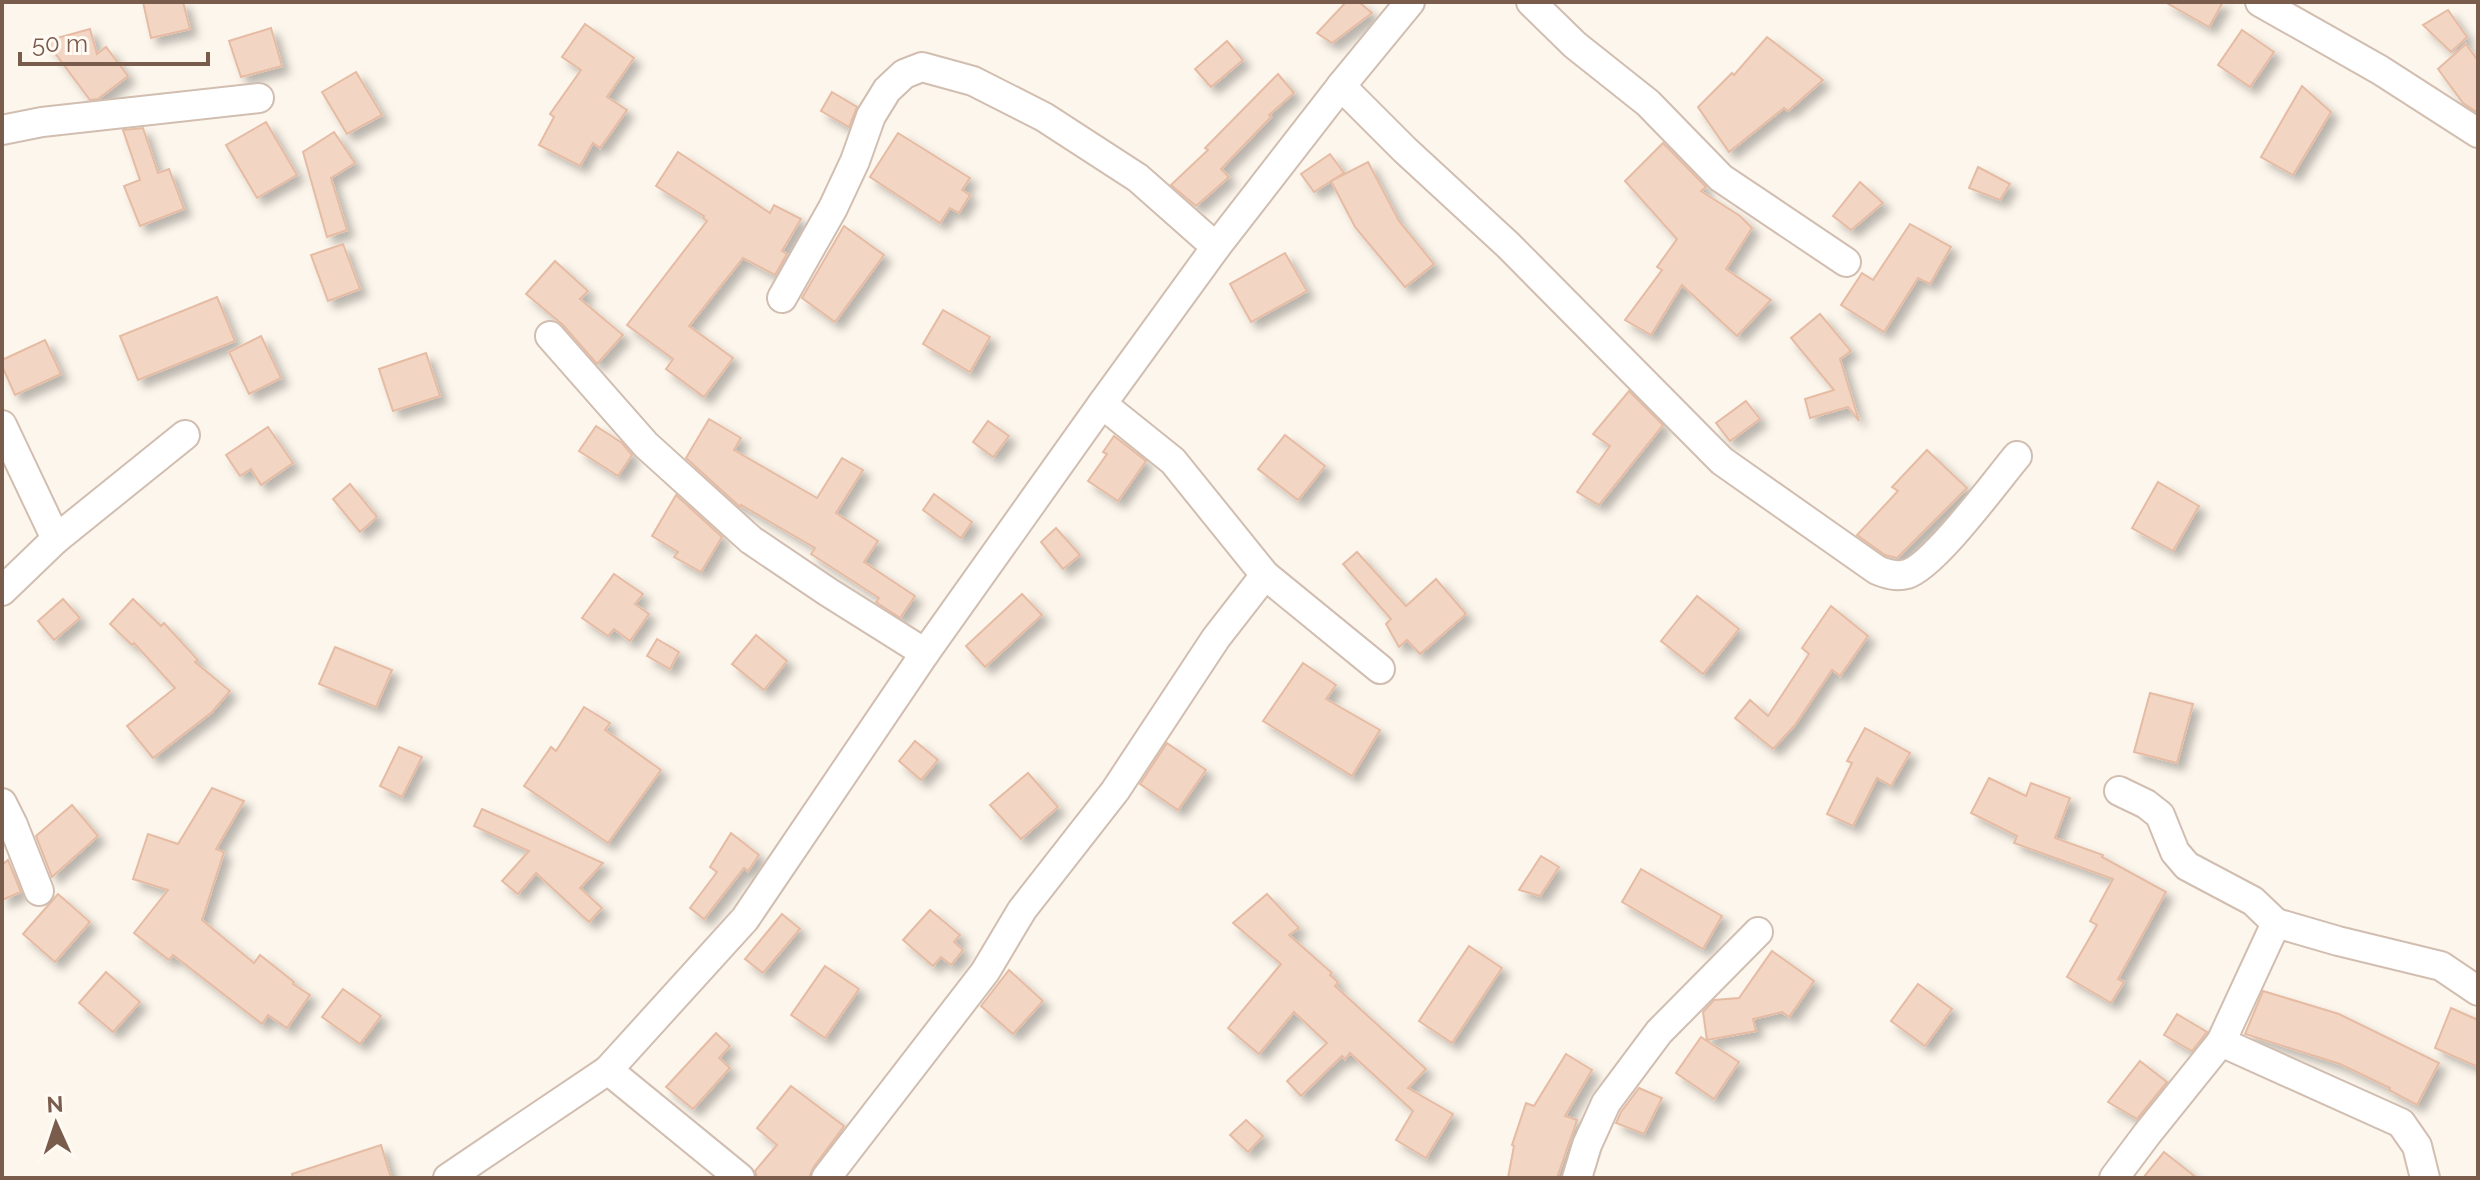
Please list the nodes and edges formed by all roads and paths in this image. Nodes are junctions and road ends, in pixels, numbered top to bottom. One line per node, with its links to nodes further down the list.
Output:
1 (1531, 2): 10 (street)
2 (2260, 2): 4 (street)
3 (1399, 6): 5 (street)
4 (2300, 12): 7 (street)
5 (1341, 86): 9 (street); 16 (street)
6 (259, 98): 8 (street)
7 (2474, 123)
8 (2, 130)
9 (1216, 247): 11 (street); 13 (street)
10 (1846, 262)
11 (782, 298)
12 (550, 336): 20 (street)
13 (1102, 404): 18 (street); 20 (street)
14 (2, 425): 17 (street)
15 (185, 435): 17 (street)
16 (2017, 456)
17 (56, 539): 19 (street)
18 (1265, 575): 21 (street); 32 (street)
19 (2, 591)
20 (925, 653): 29 (street)
21 (1380, 669)
22 (2119, 791): 25 (street)
23 (2, 803): 24 (street)
24 (39, 891)
25 (2276, 923): 27 (street); 28 (street)
26 (1758, 932): 33 (street)
27 (2478, 991)
28 (2221, 1042): 34 (street); 35 (street)
29 (608, 1070): 30 (street); 31 (street)
30 (448, 1178)
31 (740, 1178)
32 (826, 1178)
33 (1577, 1178)
34 (2114, 1178)
35 (2425, 1178)

